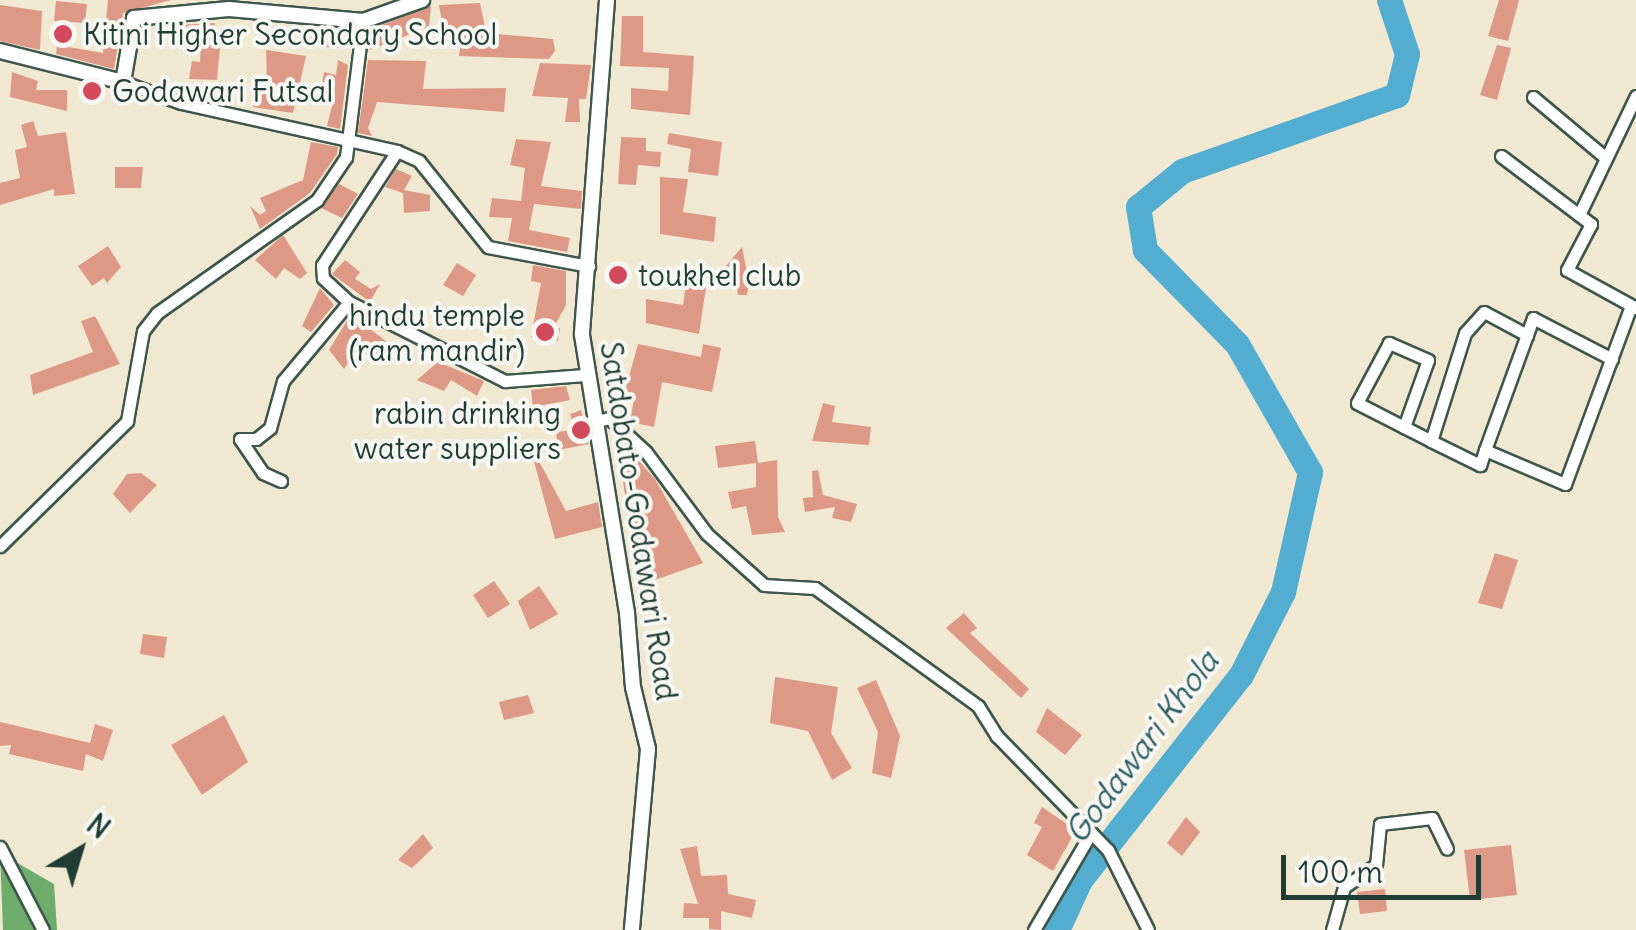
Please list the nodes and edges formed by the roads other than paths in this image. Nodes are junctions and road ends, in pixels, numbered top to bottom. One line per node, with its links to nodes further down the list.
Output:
1 (422, 0): 4 (street)
2 (607, 0): 14 (street, Satdobato-Godawari Road)
3 (259, 7): 4 (street); 6 (street)
4 (362, 21): 9 (street)
5 (0, 51): 6 (street)
6 (123, 82): 9 (street)
7 (1636, 96): 12 (street)
8 (1533, 97): 12 (street)
9 (347, 138): 10 (street); 25 (street)
10 (396, 151): 14 (street); 15 (street)
11 (1501, 156): 13 (street)
12 (1606, 158): 13 (street)
13 (1578, 215): 16 (street)
14 (589, 266): 19 (street, Satdobato-Godawari Road)
15 (349, 302): 19 (street); 24 (street)
16 (1634, 307): 18 (street)
17 (1526, 335): 18 (street); 22 (street); 23 (street)
18 (1612, 359): 23 (street)
19 (585, 375): 20 (street, Satdobato-Godawari Road)
20 (594, 422): 26 (street); 30 (street, Satdobato-Godawari Road)
21 (1404, 427): 21 (street); 22 (street)
22 (1431, 441): 23 (street)
23 (1485, 450)
24 (281, 480)
25 (0, 546)
26 (1091, 833): 31 (street); 32 (street)
27 (0, 847): 29 (street)
28 (1446, 849): 33 (street)
29 (43, 930)
30 (632, 930)
31 (1034, 930)
32 (1148, 930)
33 (1332, 930)

